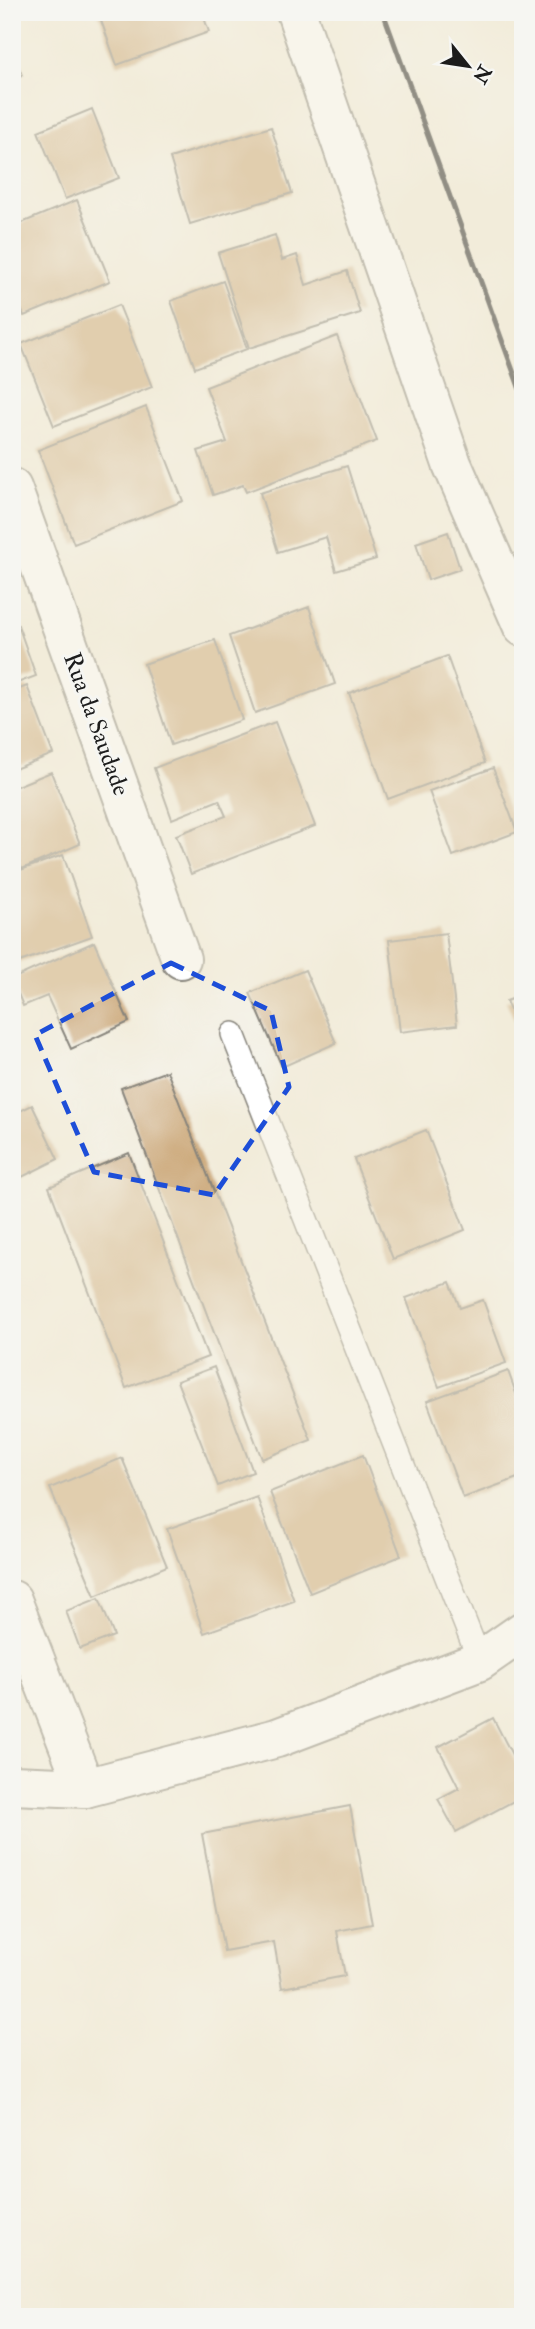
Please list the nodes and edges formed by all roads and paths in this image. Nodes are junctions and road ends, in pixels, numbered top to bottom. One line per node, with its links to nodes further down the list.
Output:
1 (296, 12): 3 (street)
2 (12, 488): 4 (street, Rua da Saudade)
3 (523, 627)
4 (181, 960)
5 (233, 1034): 8 (lane)
6 (12, 1600): 10 (street)
7 (523, 1630): 8 (street)
8 (480, 1661): 10 (street)
9 (12, 1785): 10 (street)
10 (85, 1788)

